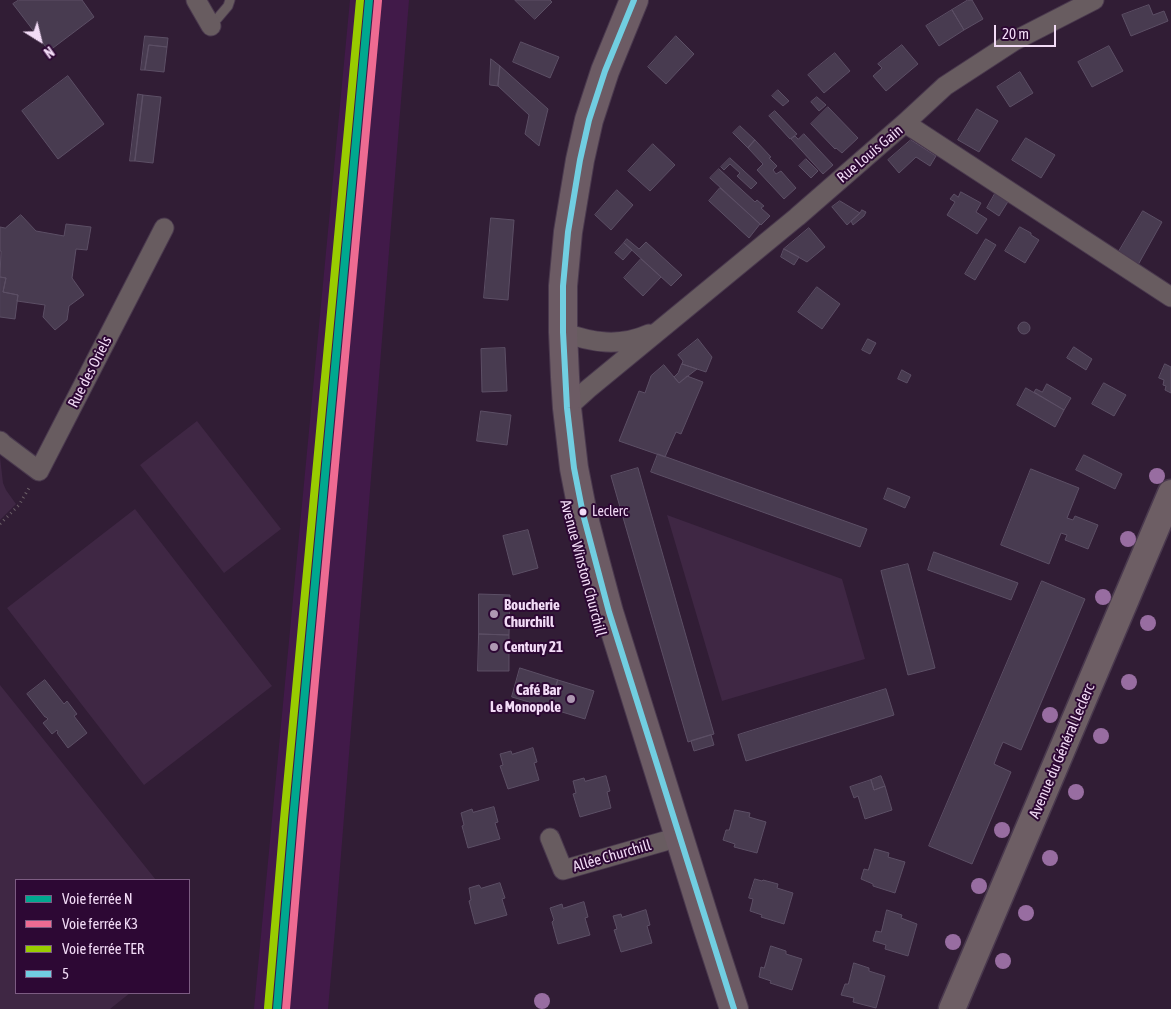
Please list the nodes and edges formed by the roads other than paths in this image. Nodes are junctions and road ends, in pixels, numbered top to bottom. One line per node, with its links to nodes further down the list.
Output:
1 (196, 0): 6 (street)
2 (230, 0): 6 (lane)
3 (618, 0): 16 (main road, Avenue Winston Churchill)
4 (634, 0): 11 (main road, Avenue Winston Churchill)
5 (1094, 0): 7 (street)
6 (211, 26)
7 (905, 123): 9 (street, Rue Louis Gain); 10 (street, Rue Louis Gain)
8 (164, 228): 13 (street, Rue des Oriels)
9 (1171, 297)
10 (659, 330): 11 (street, Rue Louis Gain); 12 (street, Rue Louis Gain)
11 (563, 332): 12 (main road, Avenue Winston Churchill)
12 (568, 408): 18 (main road, Avenue Winston Churchill)
13 (0, 440)
14 (1171, 493): 19 (main road, Avenue du Général Leclerc)
15 (550, 838): 16 (street, Allée Churchill)
16 (665, 841): 17 (main road, Avenue Winston Churchill)
17 (717, 1009)
18 (734, 1009)
19 (952, 1009)

